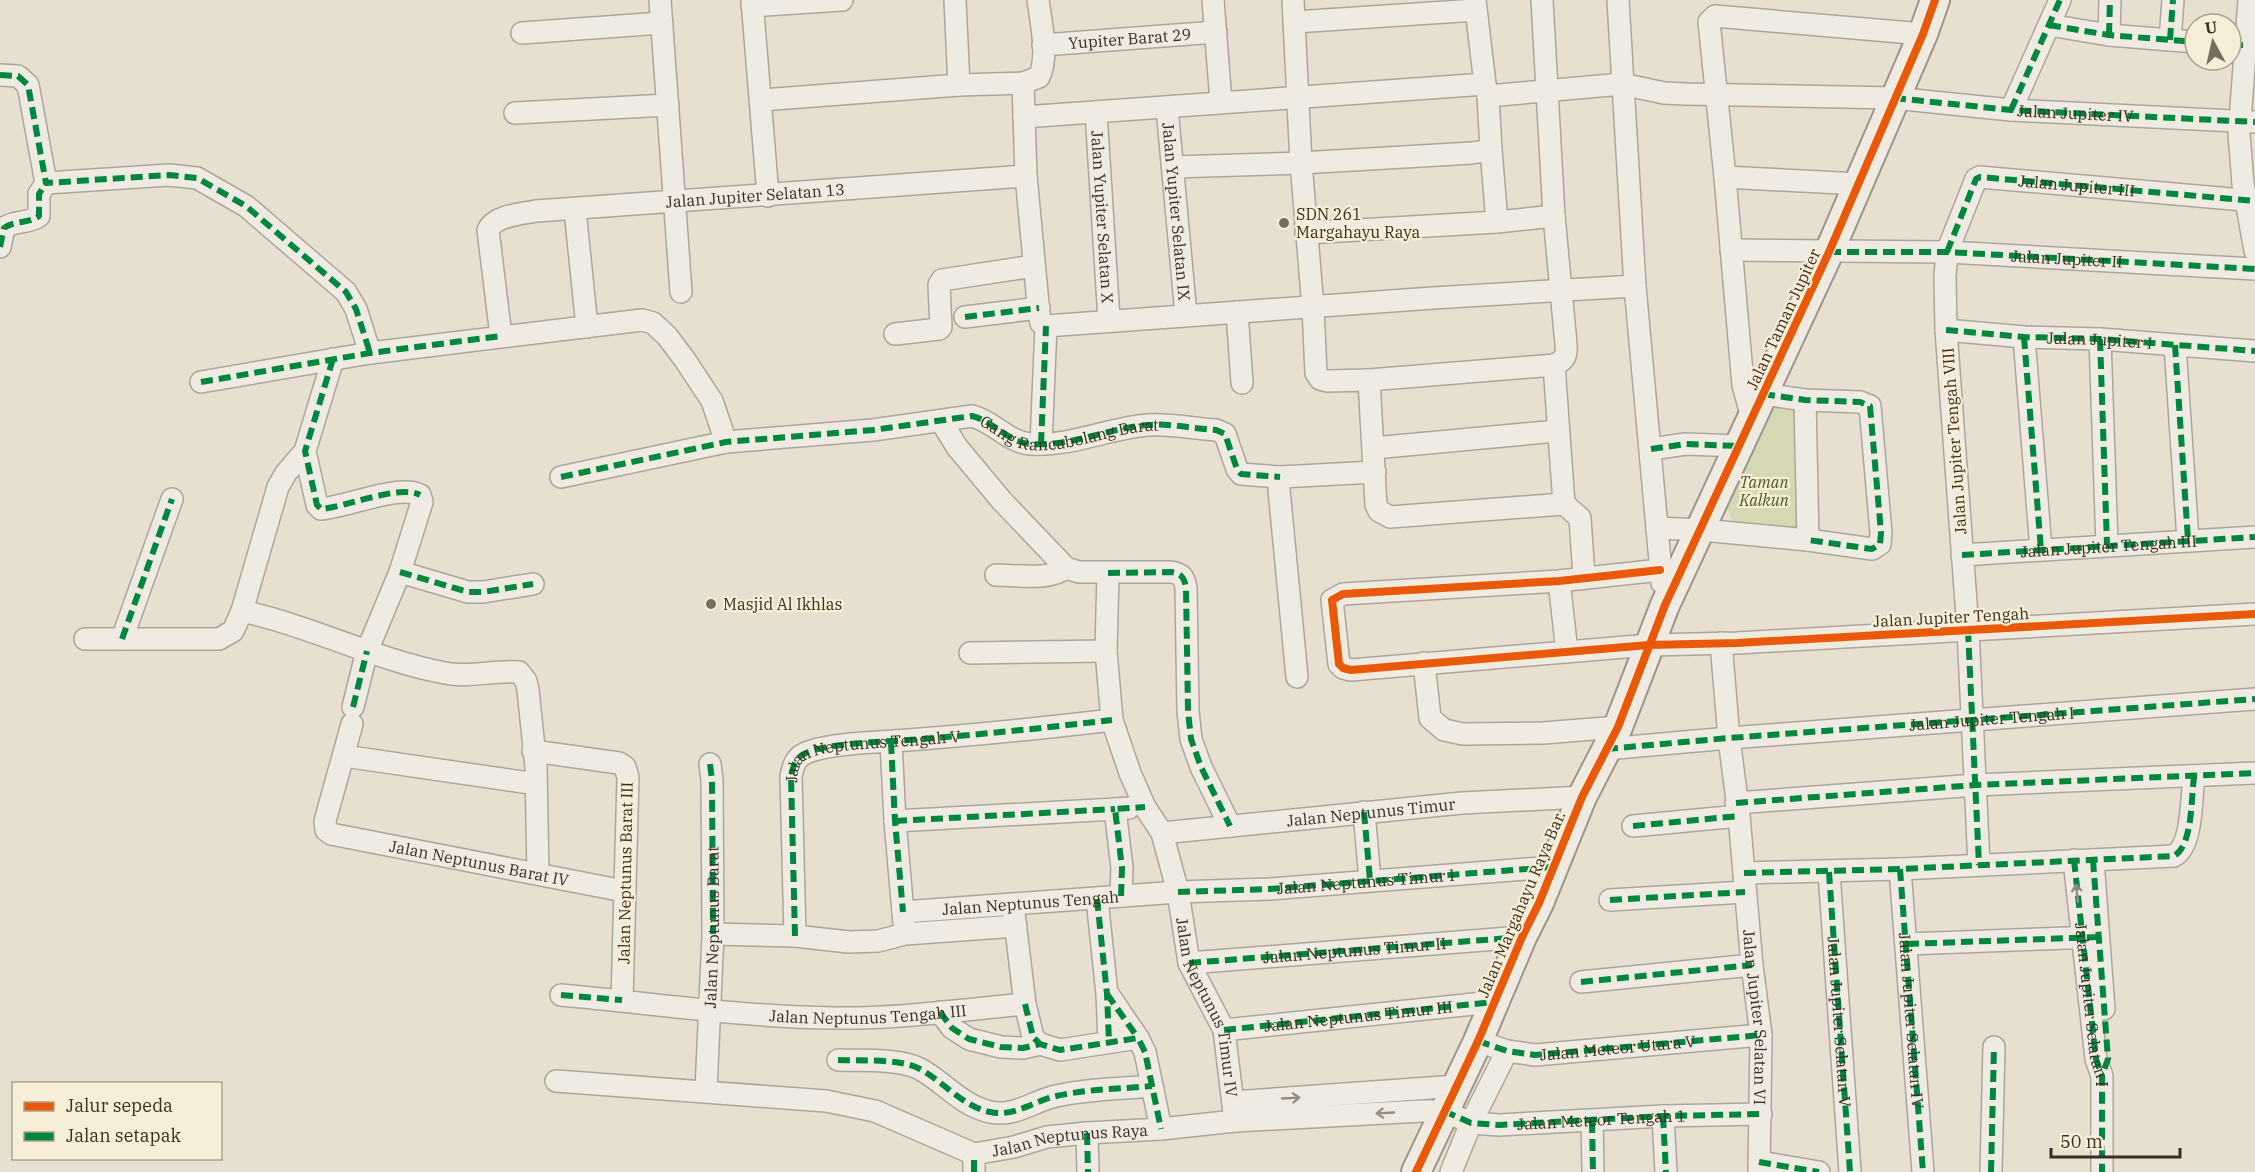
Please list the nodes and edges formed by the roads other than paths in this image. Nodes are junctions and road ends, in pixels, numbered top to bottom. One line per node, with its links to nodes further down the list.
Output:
1 (660, 0): 17 (street)
2 (842, 0): 14 (street)
3 (955, 0): 30 (street)
4 (1038, 0): 26 (street)
5 (1214, 0): 20 (street)
6 (1293, 0): 16 (street)
7 (1542, 0): 32 (street)
8 (1618, 0): 31 (street)
9 (1935, 0): 22 (street, Jalan Taman Jupiter)
10 (2060, 0): 18 (street)
11 (2109, 0): 23 (street)
12 (2173, 0): 24 (street)
13 (2249, 0): 19 (street)
14 (752, 3): 37 (street)
15 (1475, 5): 16 (street); 33 (street)
16 (1295, 22): 35 (street)
17 (662, 23): 21 (street); 39 (street)
18 (2049, 25): 23 (street); 41 (street)
19 (2243, 25)
20 (1216, 32): 26 (street, Yupiter Barat 29); 38 (street)
21 (522, 33)
22 (1923, 34): 34 (street); 36 (street, Jalan Taman Jupiter)
23 (2109, 35): 24 (street)
24 (2170, 40): 25 (street)
25 (2183, 41)
26 (1043, 45): 29 (street)
27 (2242, 72): 45 (street)
28 (0, 75): 51 (street)
29 (1023, 83): 30 (street); 44 (street)
30 (959, 85): 37 (street)
31 (1623, 88): 32 (street, Jalan Jupiter IV); 34 (street, Jalan Jupiter IV); 67 (street)
32 (1548, 89): 33 (street, Jalan Jupiter IV); 57 (street)
33 (1486, 90): 35 (street, Jalan Jupiter IV); 46 (street)
34 (1717, 96): 36 (street, Jalan Jupiter IV); 50 (street)
35 (1298, 97): 38 (street, Jalan Jupiter IV); 47 (street)
36 (1894, 98): 41 (street, Jalan Jupiter IV); 52 (street, Jalan Taman Jupiter)
37 (761, 99): 53 (street)
38 (1221, 102): 40 (street, Jalan Jupiter IV)
39 (668, 105): 43 (street); 55 (street)
40 (1167, 108): 42 (street, Jalan Jupiter IV); 48 (street, Jalan Yupiter Selatan IX)
41 (2011, 110): 45 (street, Jalan Jupiter IV)
42 (1096, 112): 44 (street, Jalan Jupiter IV); 75 (street, Jalan Yupiter Selatan X)
43 (515, 113)
44 (1024, 117): 49 (street)
45 (2248, 122): 54 (street)
46 (1491, 150): 47 (street); 58 (street)
47 (1301, 164): 48 (street); 59 (street)
48 (1173, 167): 72 (street, Jalan Yupiter Selatan IX)
49 (1026, 176): 53 (street, Jalan Jupiter Selatan 13); 65 (street)
50 (1725, 177): 52 (street); 61 (street)
51 (46, 183): 60 (street); 84 (street)
52 (1859, 184): 63 (street, Jalan Taman Jupiter)
53 (768, 196): 55 (street, Jalan Jupiter Selatan 13)
54 (2251, 200): 62 (street); 64 (street, Jalan Jupiter III)
55 (674, 203): 56 (street, Jalan Jupiter Selatan 13); 69 (street)
56 (575, 210): 76 (street); 79 (street, Jalan Jupiter Selatan 13)
57 (1554, 216): 58 (street); 68 (street)
58 (1497, 222): 59 (street)
59 (1306, 233): 70 (street)
60 (0, 247)
61 (1731, 250): 63 (street, Jalan Jupiter II); 91 (street)
62 (2255, 251)
63 (1829, 252): 64 (street, Jalan Jupiter II); 91 (street, Jalan Taman Jupiter)
64 (1947, 252): 66 (street, Jalan Jupiter II); 77 (street, Jalan Jupiter Tengah VIII)
65 (1034, 266): 74 (street); 78 (street)
66 (2255, 269)
67 (1635, 286): 68 (street); 98 (street)
68 (1561, 290): 70 (street); 86 (street)
69 (681, 292)
70 (1313, 308): 71 (street); 87 (street)
71 (1236, 312): 72 (street); 89 (street)
72 (1186, 315): 75 (street)
73 (965, 317): 74 (street)
74 (1042, 317): 75 (street); 95 (street)
75 (1109, 320)
76 (587, 327): 79 (street); 94 (street)
77 (1946, 330): 80 (street, Jalan Jupiter I); 112 (street, Jalan Jupiter Tengah VIII)
78 (895, 334)
79 (501, 336): 84 (street)
80 (2024, 337): 81 (street, Jalan Jupiter I); 111 (street)
81 (2100, 339): 82 (street, Jalan Jupiter I); 110 (street)
82 (2175, 345): 83 (street, Jalan Jupiter I); 109 (street)
83 (2255, 351)
84 (370, 352): 85 (street)
85 (333, 359): 88 (street); 99 (street)
86 (1554, 365): 87 (street); 93 (street)
87 (1369, 380): 97 (street)
88 (201, 382)
89 (1242, 383)
90 (1805, 400): 91 (street); 108 (street); 108 (street)
91 (1757, 406): 96 (street, Jalan Taman Jupiter)
92 (941, 421): 94 (street, Gang Rancabolang Barat); 95 (street, Gang Rancabolang Barat); 113 (street)
93 (1557, 431): 97 (street); 104 (street)
94 (726, 442): 101 (street, Gang Rancabolang Barat)
95 (1041, 444): 102 (street, Gang Rancabolang Barat)
96 (1739, 446): 98 (street); 105 (street, Jalan Taman Jupiter)
97 (1374, 448): 100 (street)
98 (1651, 449): 106 (street)
99 (305, 451): 115 (street); 122 (street)
100 (1375, 472): 102 (street); 104 (street)
101 (561, 477)
102 (1280, 477): 134 (street)
103 (172, 499): 126 (street)
104 (1564, 504): 118 (street)
105 (1704, 524): 106 (street); 108 (street); 121 (street, Jalan Taman Jupiter)
106 (1658, 528): 114 (street)
107 (2255, 537): 109 (street, Jalan Jupiter Tengah III)
108 (1808, 540)
109 (2187, 540): 110 (street, Jalan Jupiter Tengah III)
110 (2107, 545): 111 (street, Jalan Jupiter Tengah III)
111 (2041, 550): 112 (street, Jalan Jupiter Tengah III)
112 (1962, 555): 124 (street, Jalan Jupiter Tengah VIII)
113 (1066, 568): 116 (street); 117 (street)
114 (1660, 570): 118 (street); 121 (street)
115 (399, 572): 120 (street); 129 (street)
116 (1108, 573): 130 (street, Jalan Neptunus Timur IV); 154 (street)
117 (996, 575)
118 (1584, 578): 119 (street)
119 (1558, 580): 131 (street); 133 (street, Jalan Jupiter Tengah)
120 (533, 584)
121 (1665, 605): 128 (street, Jalan Taman Jupiter)
122 (242, 611): 126 (street); 129 (street)
123 (2255, 614): 124 (street, Jalan Jupiter Tengah)
124 (1968, 630): 127 (street, Jalan Jupiter Tengah); 137 (street, Jalan Jupiter Tengah VIII)
125 (85, 639): 126 (street)
126 (122, 639)
127 (1716, 643): 128 (street, Jalan Jupiter Tengah); 139 (street, Jalan Jupiter Selatan VI)
128 (1649, 645): 131 (street, Jalan Jupiter Tengah); 138 (street, Jalan Margahayu Raya Bar.)
129 (367, 651): 141 (street); 142 (street)
130 (1106, 651): 132 (street); 136 (street, Jalan Neptunus Timur IV)
131 (1568, 652): 133 (street, Jalan Jupiter Tengah)
132 (970, 654)
133 (1424, 663): 138 (street, Jalan Jupiter Tengah I)
134 (1297, 677)
135 (2255, 699): 137 (street, Jalan Jupiter Tengah I)
136 (1112, 720): 140 (street, Jalan Neptunus Tengah V); 149 (street, Jalan Neptunus Timur IV)
137 (1973, 721): 139 (street, Jalan Jupiter Tengah I); 147 (street, Jalan Jupiter Tengah VIII)
138 (1612, 738): 139 (street, Jalan Jupiter Tengah I); 148 (street, Jalan Margahayu Raya Bar.)
139 (1729, 738): 151 (street, Jalan Jupiter Selatan VI)
140 (891, 742): 153 (street); 175 (street, Jalan Neptunus Tengah V)
141 (533, 750): 146 (street); 165 (street, Jalan Neptunus Barat III)
142 (344, 756): 146 (street); 162 (street, Jalan Neptunus Barat IV)
143 (710, 764): 173 (street, Jalan Neptunus Barat)
144 (2255, 773): 145 (street)
145 (2194, 777): 147 (street); 157 (street)
146 (536, 784): 162 (street)
147 (1976, 785): 151 (street); 158 (street, Jalan Jupiter Tengah VIII)
148 (1582, 797): 152 (street, Jalan Neptunus Timur); 159 (street, Jalan Margahayu Raya Bar.)
149 (1145, 807): 150 (street); 156 (street, Jalan Neptunus Timur IV)
150 (1115, 809): 153 (street); 167 (street)
151 (1738, 809): 155 (street); 164 (street, Jalan Jupiter Selatan VI)
152 (1364, 812): 154 (street, Jalan Neptunus Timur); 163 (street)
153 (895, 821): 171 (street)
154 (1230, 826): 156 (street, Jalan Neptunus Timur)
155 (1633, 826)
156 (1162, 833): 166 (street, Jalan Neptunus Timur IV)
157 (2083, 860): 158 (street); 177 (street, Jalan Jupiter Selatan I)
158 (1979, 865): 160 (street)
159 (1552, 867): 163 (street, Jalan Neptunus Timur I); 176 (street, Jalan Margahayu Raya Bar.)
160 (1900, 869): 161 (street); 178 (street, Jalan Jupiter Selatan IV)
161 (1828, 872): 164 (street); 217 (street, Jalan Jupiter Selatan V)
162 (538, 873): 165 (street, Jalan Neptunus Barat IV)
163 (1370, 880): 166 (street, Jalan Neptunus Timur I)
164 (1745, 882): 169 (street); 180 (street, Jalan Jupiter Selatan VI)
165 (624, 891): 184 (street, Jalan Neptunus Barat III)
166 (1178, 892): 167 (street, Jalan Neptunus Tengah); 179 (street, Jalan Neptunus Timur IV)
167 (1121, 896): 168 (street, Jalan Neptunus Tengah)
168 (1097, 899): 170 (street, Jalan Neptunus Tengah); 182 (street)
169 (1610, 900)
170 (1013, 904): 171 (street, Jalan Neptunus Tengah); 172 (street)
171 (903, 912): 174 (street)
172 (1016, 926): 174 (street, Jalan Neptunus Tengah); 186 (street)
173 (713, 934): 175 (street, Jalan Neptunus Tengah); 187 (street, Jalan Neptunus Barat)
174 (905, 934): 175 (street, Jalan Neptunus Tengah)
175 (795, 936)
176 (1522, 937): 179 (street, Jalan Neptunus Timur II); 185 (street, Jalan Margahayu Raya Bar.)
177 (2090, 937): 178 (street); 220 (street, Jalan Jupiter Selatan I)
178 (1907, 944): 218 (street, Jalan Jupiter Selatan IV)
179 (1189, 963): 189 (street, Jalan Neptunus Timur IV)
180 (1752, 965): 181 (street); 190 (street, Jalan Jupiter Selatan VI)
181 (1581, 982)
182 (1107, 994): 191 (street); 193 (street)
183 (561, 995): 184 (street, Jalan Neptunus Tengah III)
184 (622, 1000): 187 (street, Jalan Neptunus Tengah III)
185 (1493, 1002): 189 (street, Jalan Neptunus Timur III); 192 (street, Jalan Margahayu Raya Bar.)
186 (1025, 1004): 188 (street, Jalan Neptunus Tengah III); 194 (street)
187 (710, 1010): 188 (street, Jalan Neptunus Tengah III); 200 (street, Jalan Neptunus Barat)
188 (940, 1012): 194 (street)
189 (1224, 1030): 202 (street, Jalan Neptunus Timur IV)
190 (1761, 1035): 196 (street, Jalan Meteor Utara V); 203 (street, Jalan Jupiter Selatan VI)
191 (1138, 1038): 193 (street); 199 (street)
192 (1478, 1041): 196 (street, Jalan Meteor Utara V); 201 (street, Jalan Margahayu Raya Bar.)
193 (1109, 1042): 194 (street)
194 (1040, 1044)
195 (1994, 1047): 219 (street)
196 (1520, 1053): 206 (street)
197 (838, 1060): 199 (street)
198 (556, 1081): 200 (street, Jalan Neptunus Raya)
199 (1152, 1086): 207 (street)
200 (706, 1091): 209 (street, Jalan Neptunus Raya)
201 (1450, 1099): 202 (street, Jalan Neptunus Raya); 206 (street, Jalan Meteor Tengah 1); 212 (street, Jalan Margahayu Raya Bar.)
202 (1234, 1112): 207 (street, Jalan Neptunus Raya)
203 (1761, 1114): 204 (street, Jalan Meteor Tengah 1); 210 (street, Jalan Jupiter Selatan VI)
204 (1663, 1116): 205 (street, Jalan Meteor Tengah 1); 215 (street)
205 (1592, 1121): 206 (street, Jalan Meteor Tengah 1); 214 (street)
206 (1485, 1124): 213 (street)
207 (1161, 1129): 208 (street, Jalan Neptunus Raya)
208 (1087, 1133): 209 (street, Jalan Neptunus Raya); 211 (street)
209 (974, 1163)
210 (1759, 1167): 216 (street)
211 (1088, 1172)
212 (1416, 1172)
213 (1451, 1172)
214 (1593, 1172)
215 (1666, 1172)
216 (1819, 1172)
217 (1850, 1172)
218 (1923, 1172)
219 (1991, 1172)
220 (2102, 1172)

